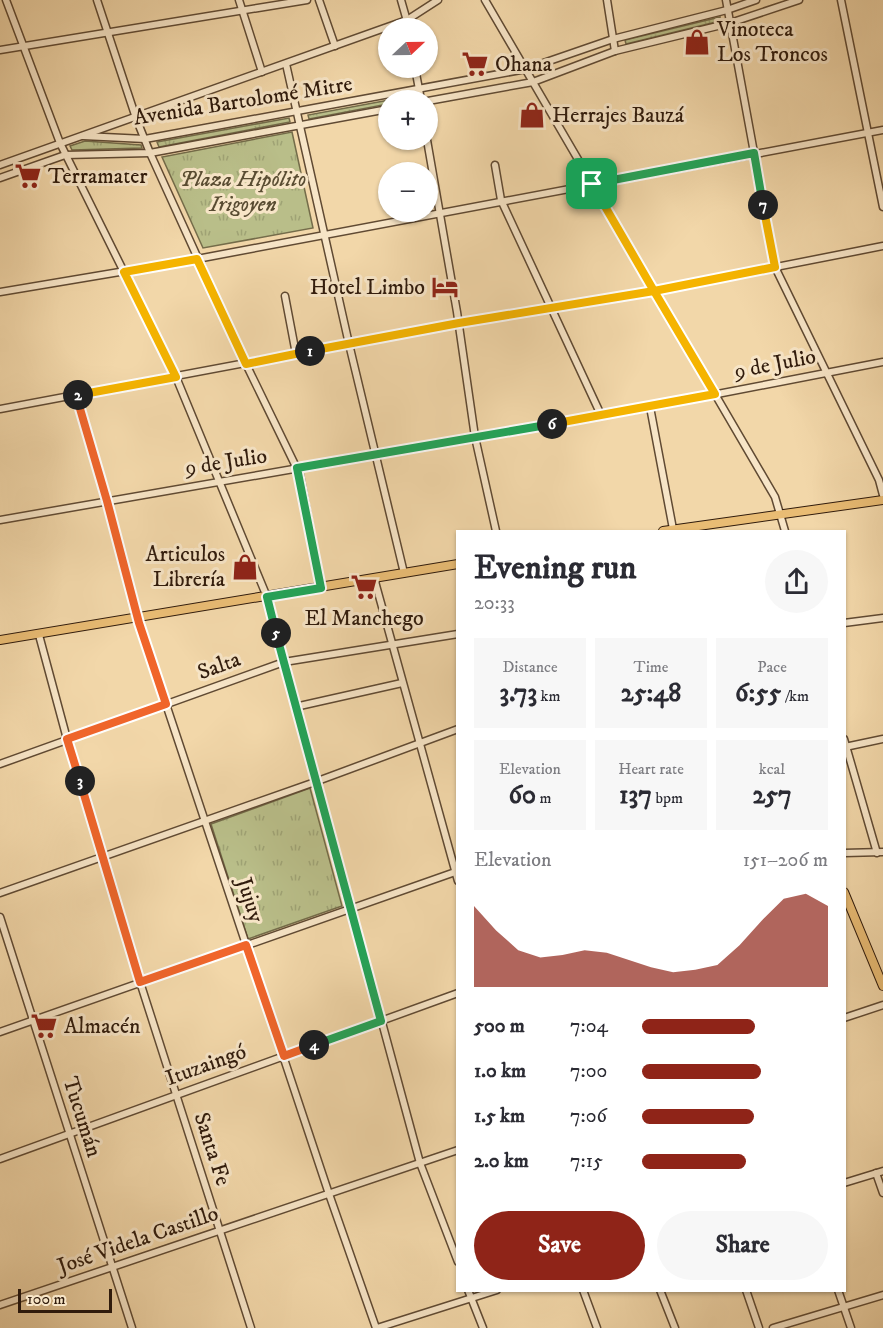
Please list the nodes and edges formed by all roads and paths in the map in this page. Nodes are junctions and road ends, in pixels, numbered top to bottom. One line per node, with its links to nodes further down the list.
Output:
1 (6, 0): 22 (street)
2 (97, 0): 20 (street)
3 (239, 0): 15 (street)
4 (307, 0): 15 (street)
5 (319, 0): 23 (street)
6 (401, 0): 16 (street)
7 (438, 0): 17 (street)
8 (485, 0): 27 (street)
9 (607, 0): 21 (street)
10 (726, 0): 14 (street)
11 (756, 0): 14 (street, Avenida Bartolomé Mitre)
12 (799, 0): 18 (street)
13 (841, 0): 39 (street)
14 (727, 9): 18 (street); 21 (street, Avenida Bartolomé Mitre)
15 (243, 11): 20 (street); 28 (street)
16 (406, 18)
17 (410, 18)
18 (730, 23): 25 (street); 45 (street)
19 (378, 30): 23 (street)
20 (108, 32): 22 (street); 36 (street)
21 (613, 39): 25 (street); 27 (street, Avenida Bartolomé Mitre)
22 (23, 46): 24 (street); 42 (street)
23 (335, 46): 26 (street)
24 (0, 50)
25 (615, 51): 30 (street)
26 (286, 64): 28 (street); 35 (street)
27 (526, 69): 30 (street); 31 (street, Avenida Bartolomé Mitre)
28 (262, 72): 36 (street)
29 (417, 78): 31 (street)
30 (533, 82): 33 (street); 50 (street)
31 (419, 90)
32 (378, 98): 35 (street, Avenida Bartolomé Mitre)
33 (438, 99)
34 (378, 111): 37 (street, Avenida Bartolomé Mitre)
35 (297, 113): 37 (street); 41 (street, Avenida Bartolomé Mitre)
36 (136, 118): 40 (street); 41 (street)
37 (299, 124): 44 (street, Avenida Bartolomé Mitre); 54 (street)
38 (883, 130): 39 (street)
39 (867, 132): 45 (street); 52 (street)
40 (83, 136): 41 (street, Avenida Bartolomé Mitre); 42 (street)
41 (145, 139): 44 (street)
42 (60, 143): 46 (street); 47 (street)
43 (429, 150): 53 (street)
44 (150, 153): 46 (street, Avenida Bartolomé Mitre); 56 (street)
45 (754, 153): 50 (street); 57 (street)
46 (65, 155): 49 (street, Avenida Bartolomé Mitre); 58 (street)
47 (0, 165)
48 (495, 165): 51 (street)
49 (0, 178)
50 (592, 184): 51 (street); 59 (street)
51 (501, 201): 53 (street); 62 (street)
52 (883, 207)
53 (440, 212): 54 (street); 63 (street)
54 (324, 235): 56 (street); 64 (street)
55 (883, 246): 57 (street)
56 (197, 259): 58 (street); 67 (street)
57 (775, 267): 59 (street); 68 (street)
58 (124, 272): 60 (street); 69 (street)
59 (654, 291): 62 (street); 70 (street)
60 (0, 292)
61 (285, 296): 65 (street)
62 (551, 309): 63 (street); 74 (street)
63 (459, 323): 64 (street); 75 (street)
64 (349, 344): 65 (street); 76 (street)
65 (296, 354): 67 (street)
66 (883, 362): 68 (street, 9 de Julio)
67 (246, 364): 69 (street); 77 (street)
68 (827, 373): 70 (street, 9 de Julio); 79 (street)
69 (176, 377): 71 (street); 78 (street)
70 (715, 394): 72 (street, 9 de Julio); 81 (street)
71 (76, 395): 73 (street); 80 (street, Jujuy)
72 (650, 406): 74 (street, 9 de Julio); 84 (street)
73 (0, 409)
74 (601, 415): 75 (street, 9 de Julio)
75 (475, 437): 76 (street, 9 de Julio); 83 (street)
76 (376, 454): 77 (street, 9 de Julio); 87 (street)
77 (297, 468): 78 (street, 9 de Julio); 89 (street)
78 (220, 480): 80 (street, 9 de Julio); 90 (street)
79 (883, 497): 81 (main road)
80 (107, 501): 82 (street, 9 de Julio); 91 (street, Jujuy)
81 (781, 514): 84 (main road); 85 (street)
82 (0, 520)
83 (496, 530)
84 (674, 530)
85 (785, 530)
86 (456, 564): 87 (main road)
87 (404, 573): 88 (main road)
88 (374, 578): 89 (main road); 97 (street)
89 (321, 588): 90 (main road)
90 (267, 597): 91 (main road); 98 (street)
91 (138, 618): 94 (main road); 100 (street, Jujuy)
92 (883, 618): 93 (street)
93 (846, 623)
94 (39, 634): 96 (main road); 103 (street, Santa Fe)
95 (456, 634): 97 (street, Salta)
96 (0, 640)
97 (392, 645): 98 (street, Salta); 99 (street)
98 (284, 662): 100 (street, Salta); 101 (street)
99 (402, 682): 101 (street); 105 (street)
100 (166, 704): 103 (street, Salta); 109 (street, Jujuy)
101 (296, 707): 108 (street)
102 (456, 730): 105 (street)
103 (67, 739): 107 (street, Salta); 113 (street, Santa Fe)
104 (883, 739): 106 (street)
105 (419, 743): 108 (street); 115 (street)
106 (846, 747): 110 (street)
107 (0, 764)
108 (315, 782): 109 (street); 118 (street)
109 (205, 821): 113 (street); 120 (street, Jujuy)
110 (880, 852): 112 (street)
111 (846, 854): 112 (street)
112 (852, 854): 114 (street)
113 (103, 858): 116 (street); 121 (street, Santa Fe)
114 (846, 858)
115 (456, 871): 118 (street)
116 (0, 893)
117 (847, 902): 122 (main road)
118 (350, 907): 120 (street); 127 (street)
119 (0, 917): 126 (street, Tucumán)
120 (246, 945): 121 (street); 129 (street, Jujuy)
121 (140, 982): 126 (street); 130 (street, Santa Fe)
122 (883, 986)
123 (456, 994): 127 (street, Ituzaingó)
124 (883, 1005): 125 (street)
125 (846, 1017)
126 (32, 1021): 128 (street); 131 (street, Tucumán)
127 (381, 1021): 129 (street, Ituzaingó); 134 (street)
128 (0, 1032)
129 (284, 1056): 130 (street, Ituzaingó); 138 (street, Jujuy)
130 (176, 1095): 131 (street, Ituzaingó); 139 (street, Santa Fe)
131 (69, 1134): 133 (street, Ituzaingó); 141 (street, Tucumán)
132 (456, 1151): 134 (street, José Videla Castillo)
133 (0, 1159)
134 (420, 1163): 138 (street, José Videla Castillo); 140 (street)
135 (880, 1172): 136 (street); 137 (street)
136 (846, 1182)
137 (883, 1193)
138 (329, 1194): 139 (street, José Videla Castillo); 154 (street, Jujuy)
139 (220, 1231): 141 (street, José Videla Castillo); 153 (street, Santa Fe)
140 (456, 1257)
141 (111, 1268): 150 (street, José Videla Castillo); 152 (street, Tucumán)
142 (469, 1292): 149 (street)
143 (490, 1292): 149 (street)
144 (584, 1292): 156 (street)
145 (661, 1292): 157 (street)
146 (747, 1292): 158 (street)
147 (839, 1292): 151 (street)
148 (883, 1295): 151 (street)
149 (471, 1298): 154 (street); 155 (street)
150 (0, 1305)
151 (844, 1307): 159 (street); 160 (street)
152 (132, 1328)
153 (251, 1328)
154 (377, 1328)
155 (483, 1328)
156 (597, 1328)
157 (675, 1328)
158 (759, 1328)
159 (773, 1328)
160 (851, 1328)

